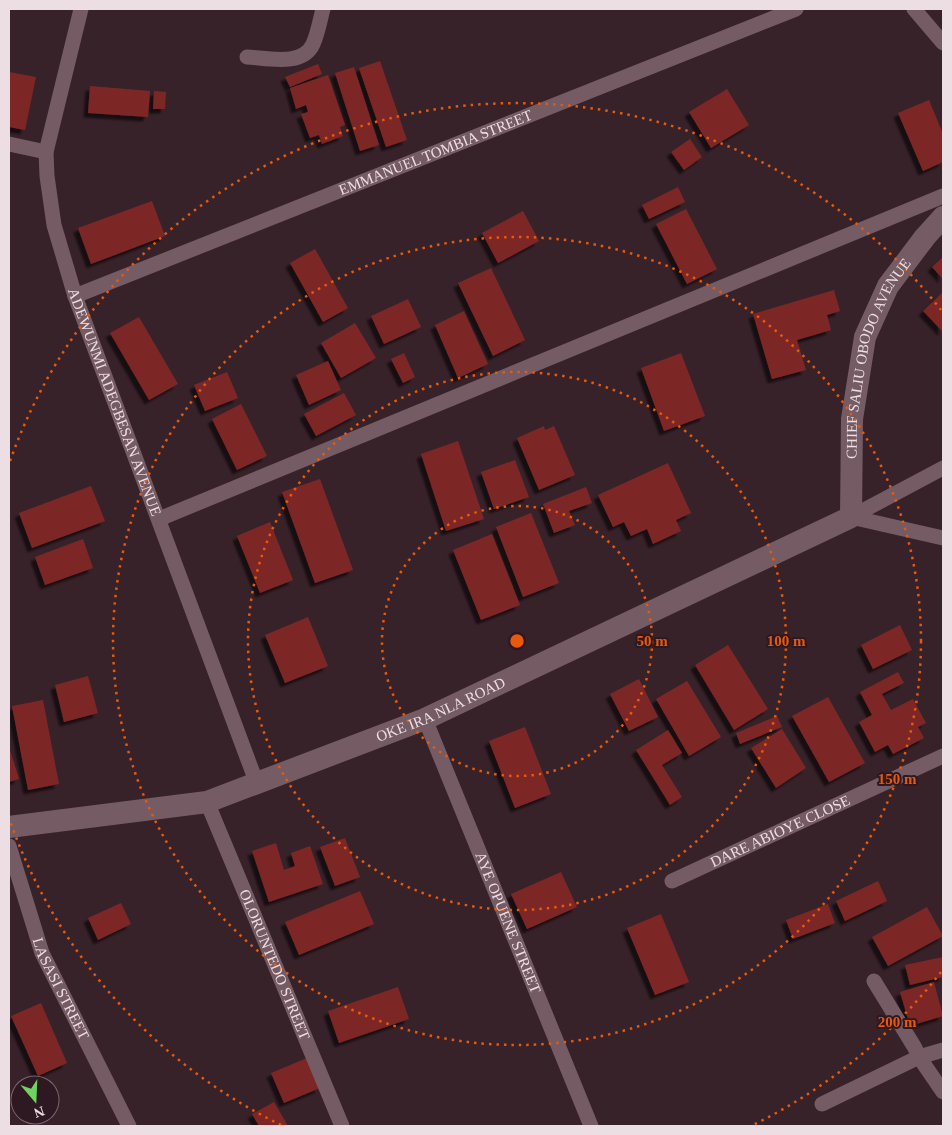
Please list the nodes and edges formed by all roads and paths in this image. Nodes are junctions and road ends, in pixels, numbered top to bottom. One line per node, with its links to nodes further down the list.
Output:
1 (81, 9): 8 (street, ADEWUNMI ADEGBESAN AVENUE)
2 (323, 9): 6 (street)
3 (796, 9): 11 (street, EMMANUEL TOMBIA STREET)
4 (914, 9): 5 (street)
5 (943, 43)
6 (247, 57)
7 (9, 144): 8 (street)
8 (46, 152): 11 (street, ADEWUNMI ADEGBESAN AVENUE)
9 (943, 196): 14 (street)
10 (943, 217): 13 (street, CHIEF SALIU OBODO AVENUE)
11 (75, 296): 14 (street, ADEWUNMI ADEGBESAN AVENUE)
12 (943, 468): 13 (street)
13 (851, 517): 15 (street); 16 (street, OKE IRA NLA ROAD)
14 (159, 519): 18 (street, ADEWUNMI ADEGBESAN AVENUE)
15 (943, 538)
16 (425, 719): 18 (street, OKE IRA NLA ROAD); 30 (street, AYE OPUENE STREET)
17 (943, 756): 22 (street, DARE ABIOYE CLOSE)
18 (256, 784): 19 (street, OKE IRA NLA ROAD)
19 (207, 802): 20 (street, OKE IRA NLA ROAD); 29 (street, OLORUNTEDO STREET)
20 (9, 827)
21 (9, 846): 28 (street, LASASI STREET)
22 (672, 881)
23 (874, 981): 25 (street)
24 (943, 1050): 25 (street)
25 (919, 1057): 26 (street); 27 (street)
26 (943, 1092)
27 (822, 1104)
28 (129, 1126)
29 (342, 1126)
30 (592, 1126)

